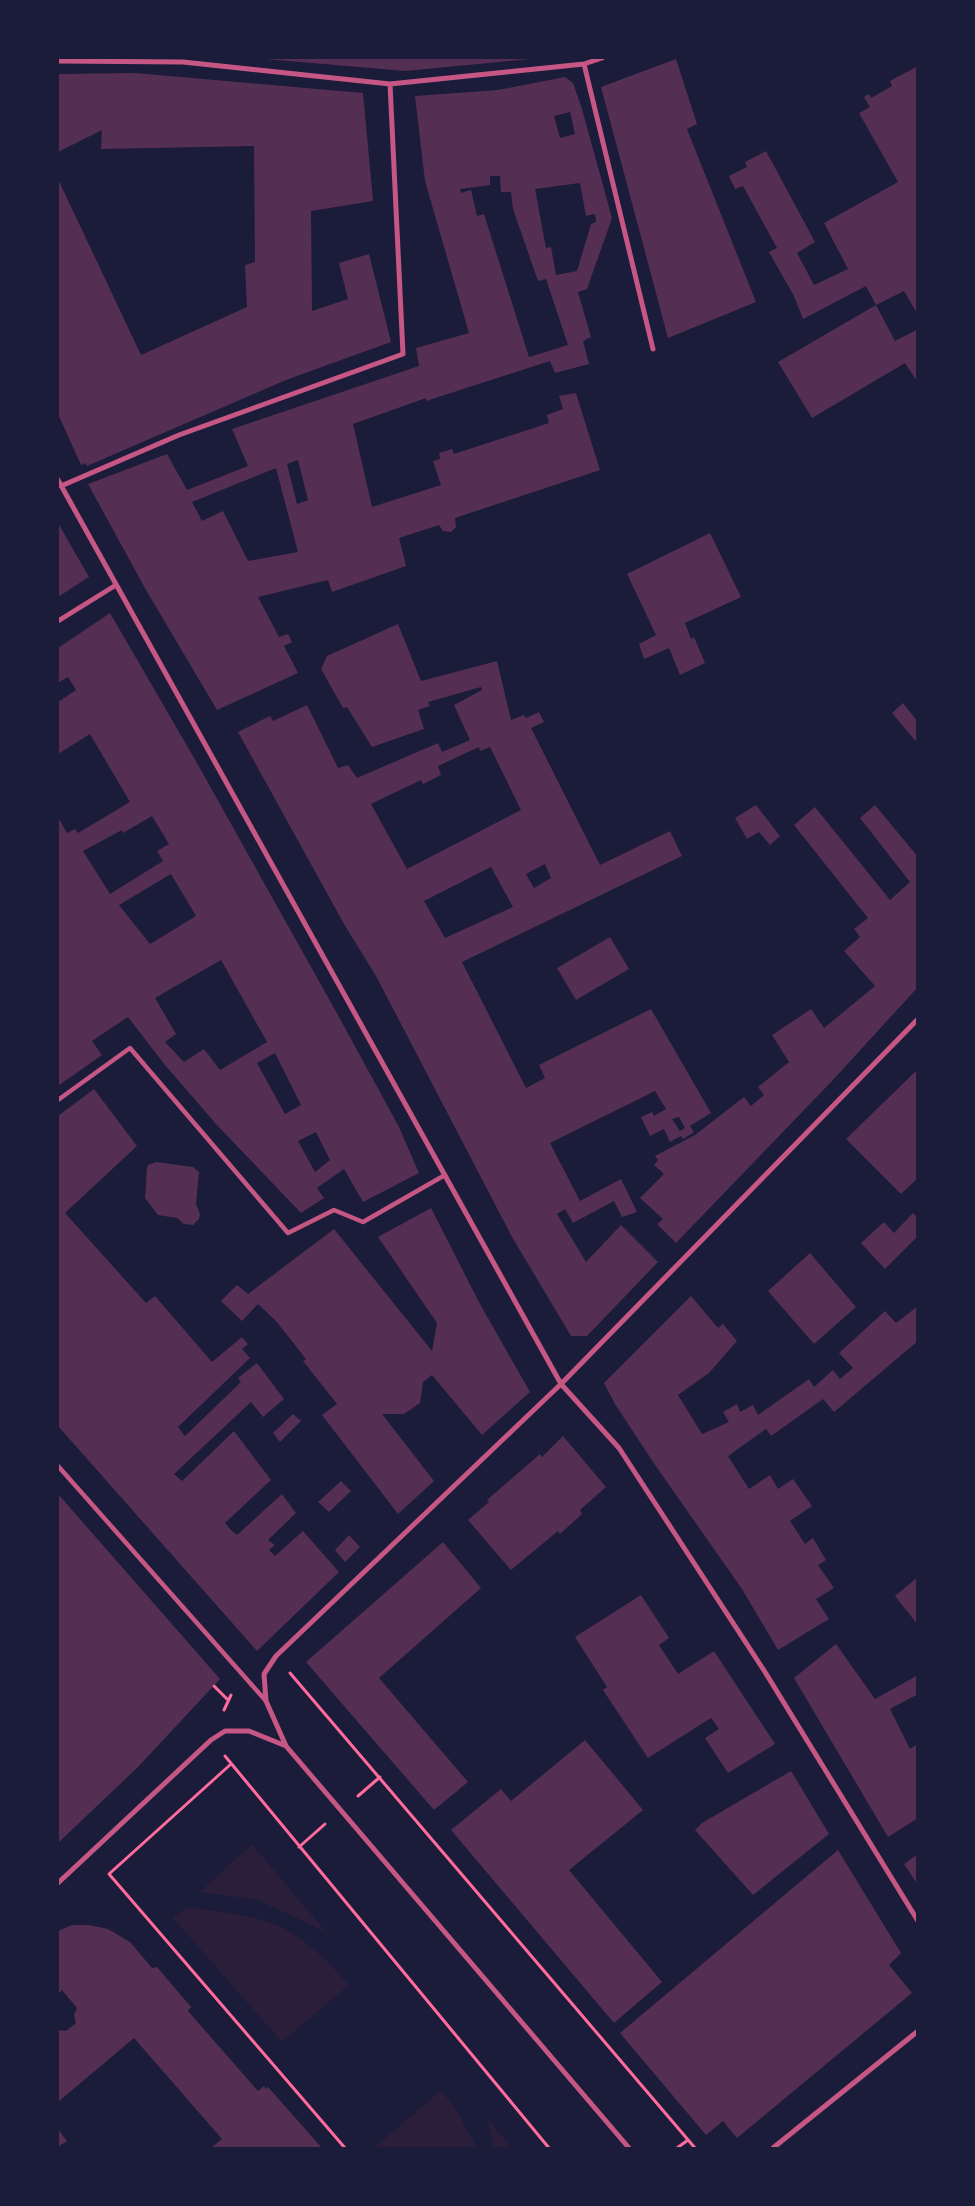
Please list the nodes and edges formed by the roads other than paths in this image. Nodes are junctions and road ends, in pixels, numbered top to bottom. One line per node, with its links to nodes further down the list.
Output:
1 (602, 58): 4 (street)
2 (184, 60): 3 (street); 5 (street)
3 (58, 61)
4 (584, 64): 5 (street); 6 (street)
5 (390, 84): 8 (street)
6 (653, 349)
7 (58, 480): 8 (street)
8 (61, 486): 9 (street)
9 (116, 585): 10 (street); 13 (street)
10 (58, 620)
11 (918, 1019): 14 (street)
12 (58, 1100): 13 (street)
13 (445, 1175): 14 (street)
14 (561, 1384): 16 (street); 19 (street)
15 (58, 1466): 16 (street)
16 (266, 1701): 17 (street)
17 (286, 1746): 18 (street); 21 (street)
18 (58, 1883)
19 (918, 1921)
20 (918, 2031): 22 (street)
21 (629, 2148)
22 (773, 2148)

